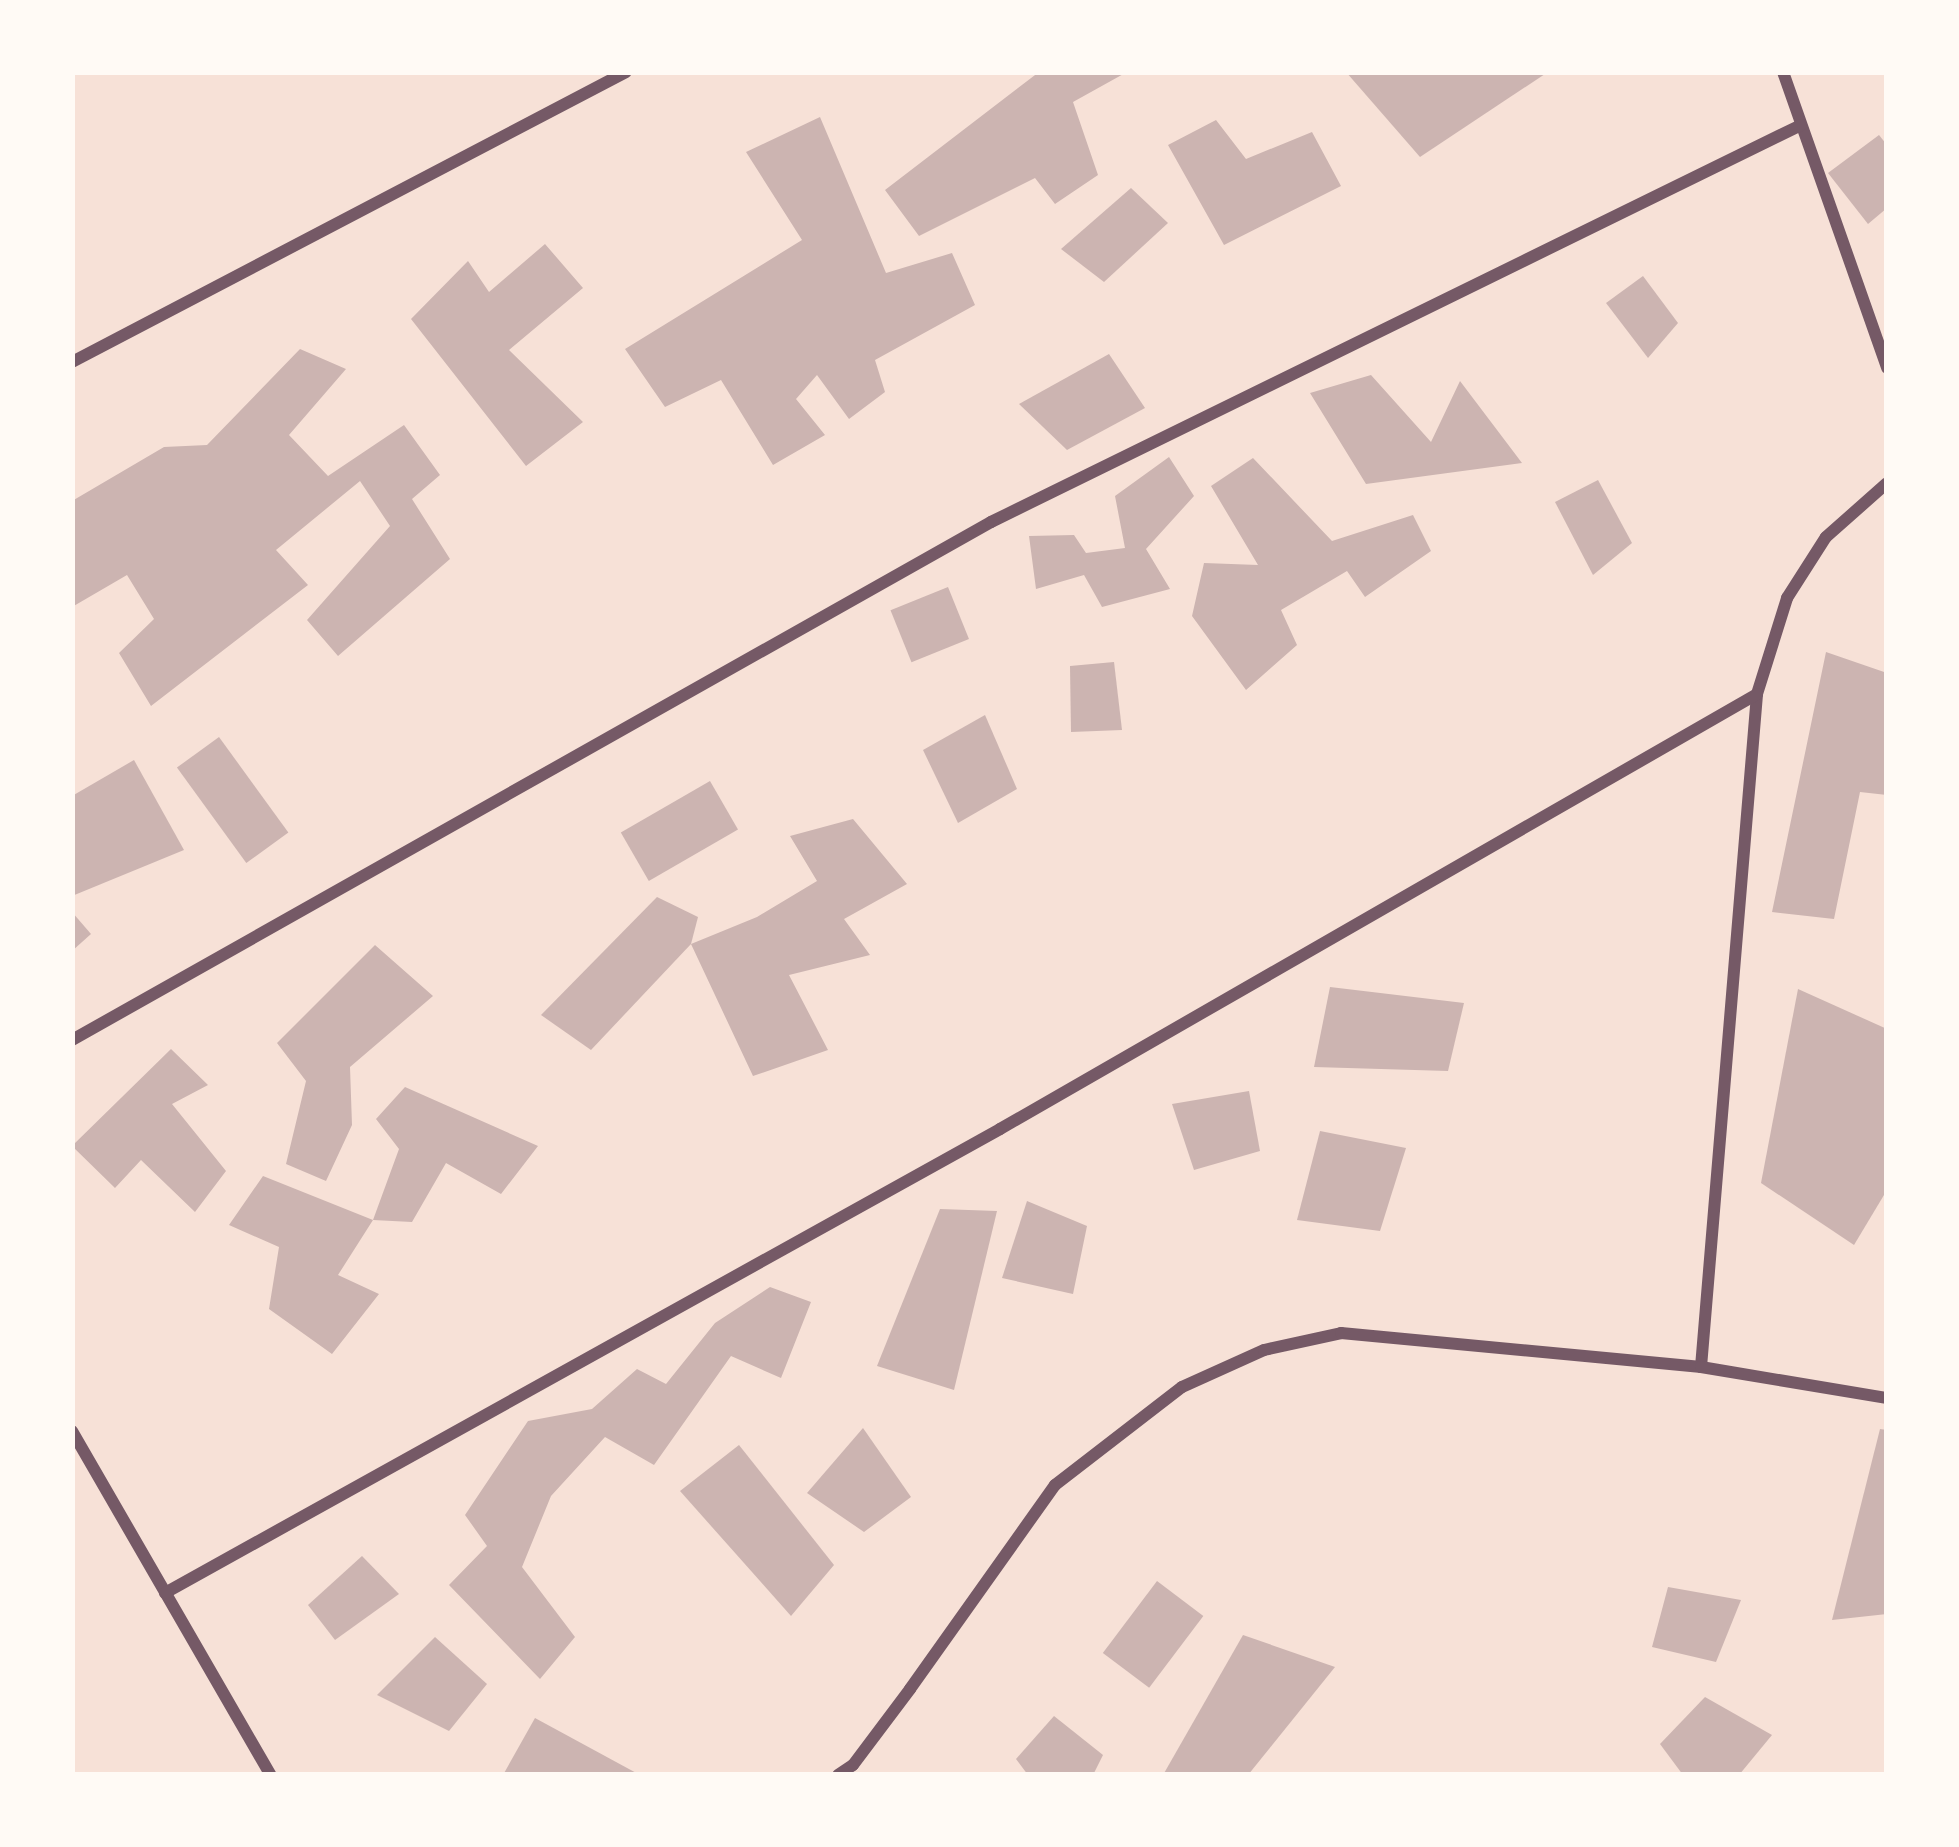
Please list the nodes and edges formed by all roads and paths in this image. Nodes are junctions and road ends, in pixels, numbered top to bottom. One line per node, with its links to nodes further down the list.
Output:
1 (626, 72): 4 (street)
2 (1783, 72): 3 (street)
3 (1801, 125): 5 (street); 8 (street)
4 (72, 362)
5 (1887, 368)
6 (1887, 483): 7 (street)
7 (1757, 694): 9 (street); 12 (street)
8 (72, 1040)
9 (1701, 1367): 10 (street); 14 (street)
10 (1887, 1398)
11 (72, 1431): 12 (street)
12 (166, 1593): 13 (street)
13 (271, 1775)
14 (838, 1775)

